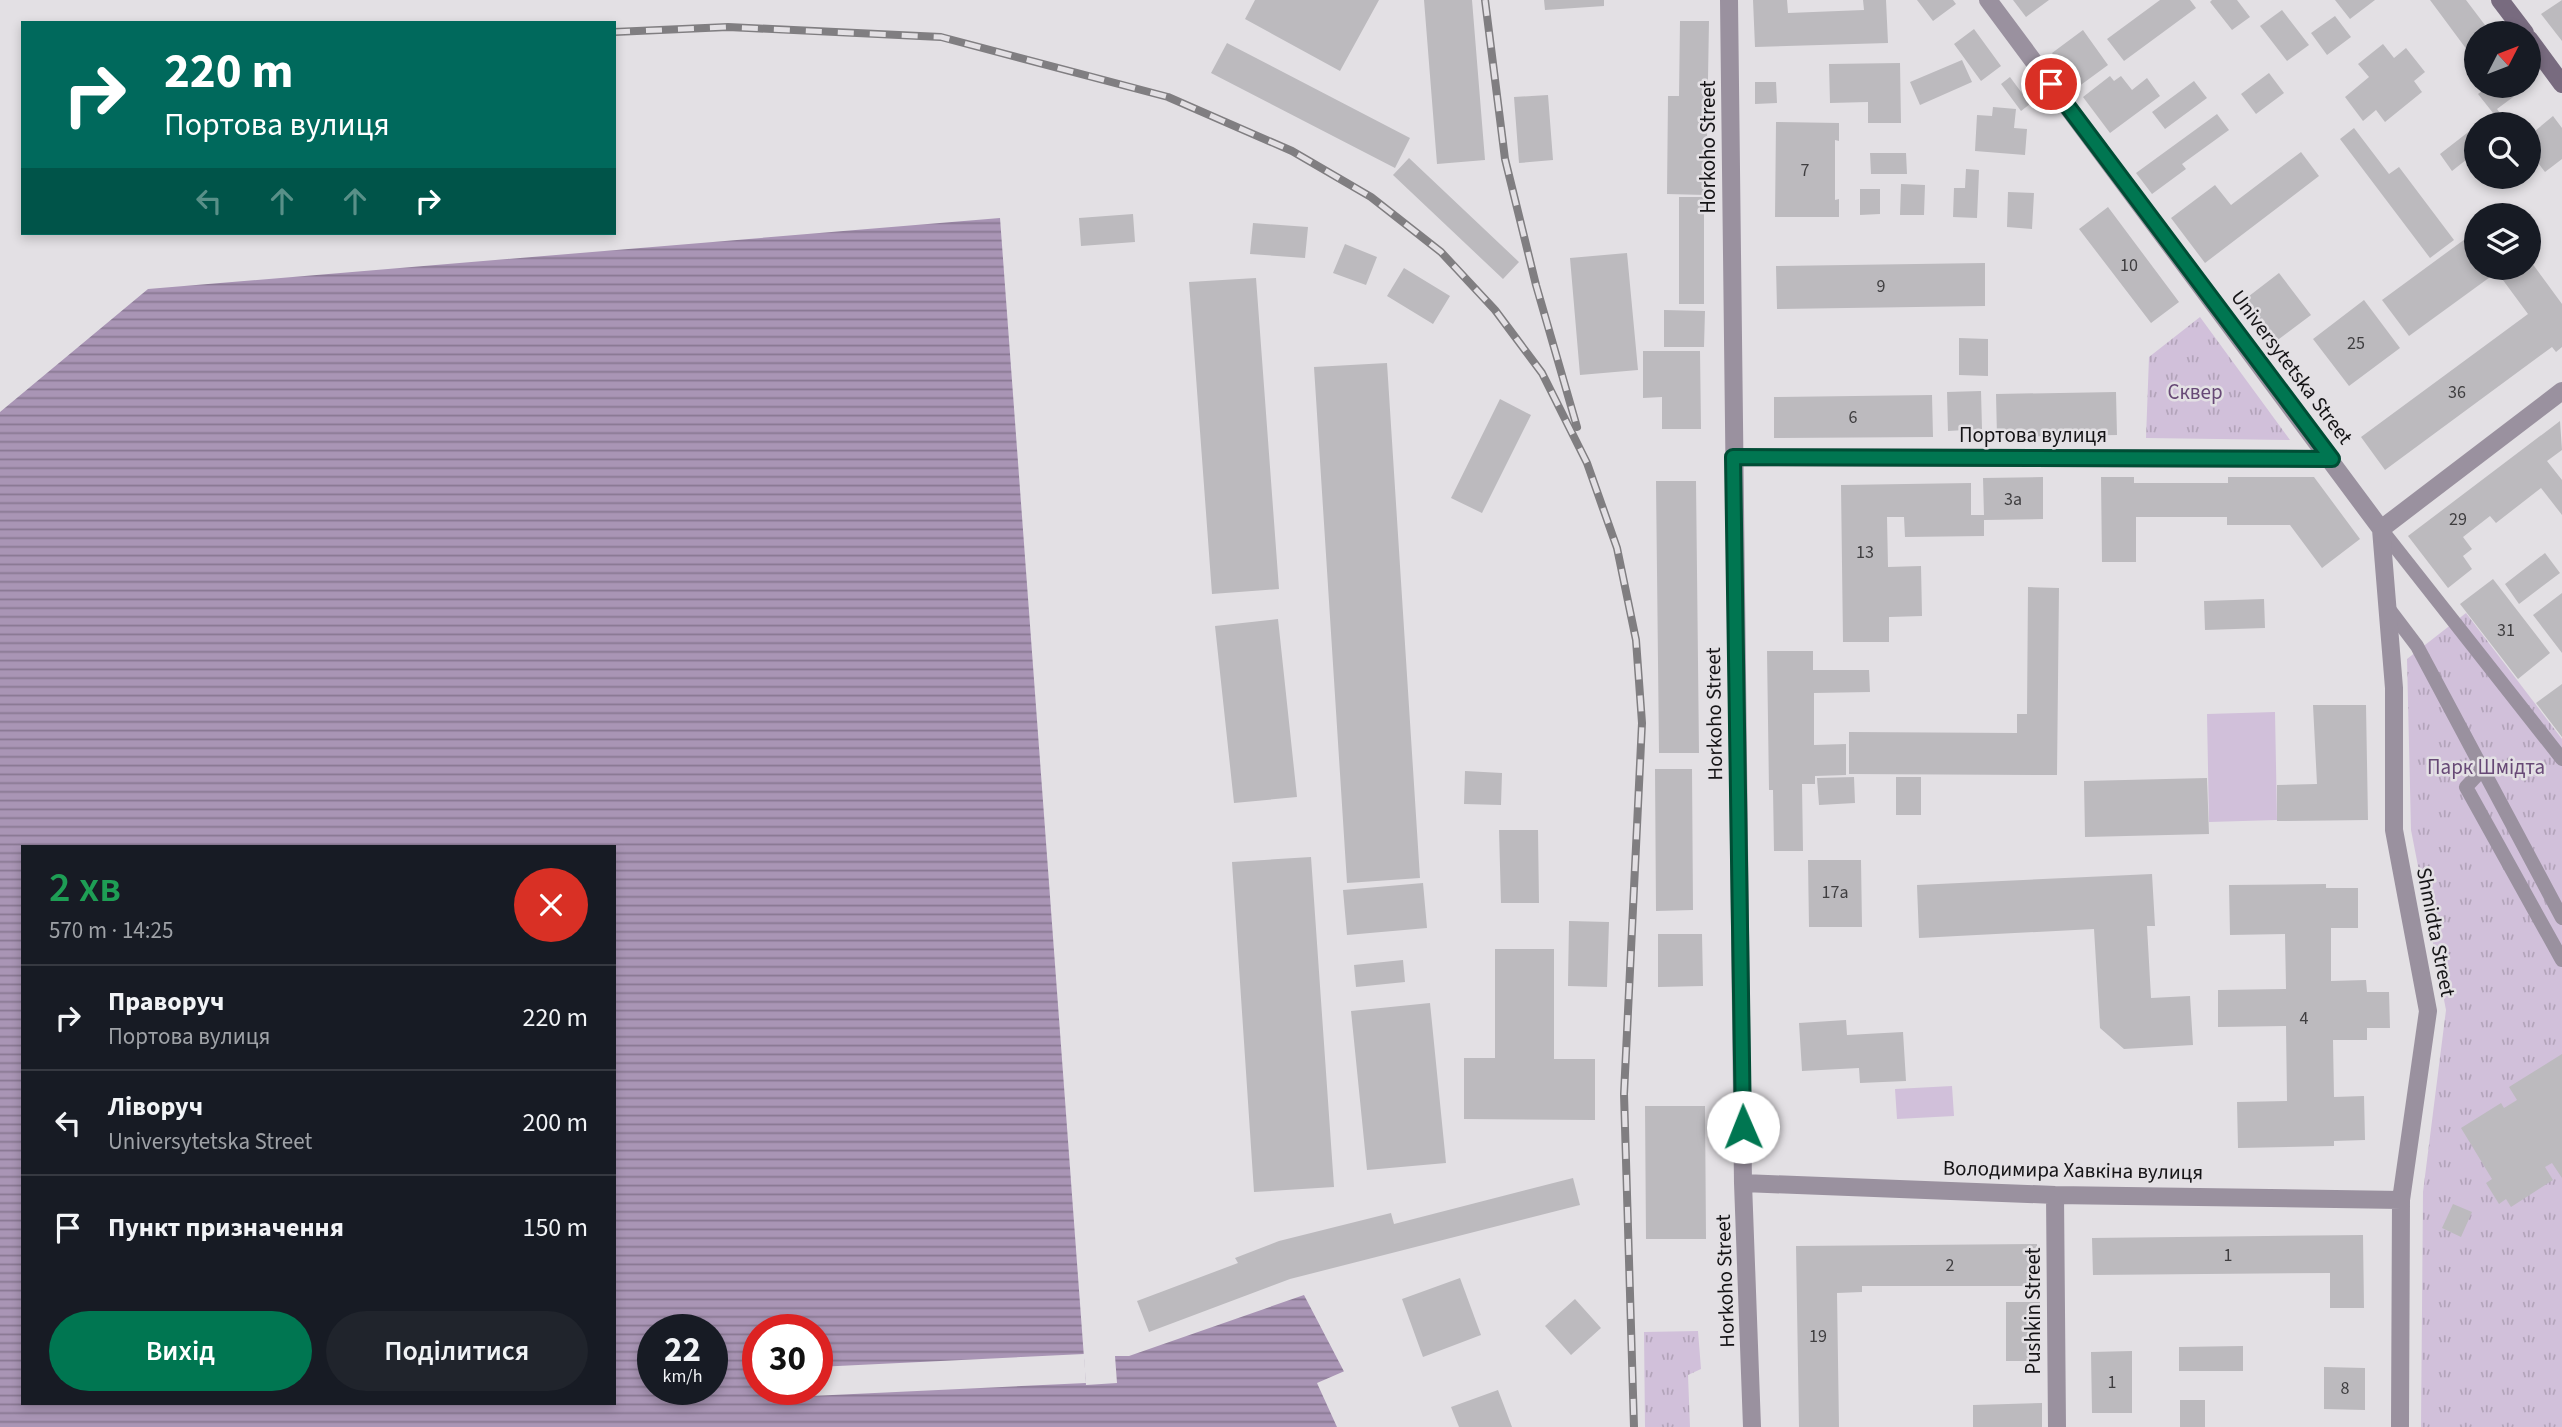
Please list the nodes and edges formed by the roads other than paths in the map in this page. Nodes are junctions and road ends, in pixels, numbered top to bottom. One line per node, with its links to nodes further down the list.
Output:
1 (1729, 0): 8 (street, Horkoho Street)
2 (1988, 0): 9 (street, Universytetska Street)
3 (2500, 0): 4 (main road)
4 (2516, 21)
5 (2541, 55): 6 (main road)
6 (2562, 84)
7 (2562, 391): 10 (street)
8 (1733, 457): 9 (street, Портова вулиця); 16 (street, Horkoho Street)
9 (2332, 459): 10 (street, Universytetska Street)
10 (2381, 529): 11 (street, Shmidta Street); 12 (street, Universytetska Street)
11 (2389, 610): 13 (street); 18 (street, Shmidta Street)
12 (2562, 759)
13 (2482, 770): 14 (street); 15 (street)
14 (2562, 918)
15 (2562, 960)
16 (1743, 1183): 17 (street, Володимира Хавкіна вулиця); 19 (street, Horkoho Street)
17 (2055, 1195): 18 (street, Володимира Хавкіна вулиця); 20 (street, Pushkin Street)
18 (2401, 1200): 21 (street, Shmidta Street)
19 (1752, 1427)
20 (2057, 1427)
21 (2400, 1427)

